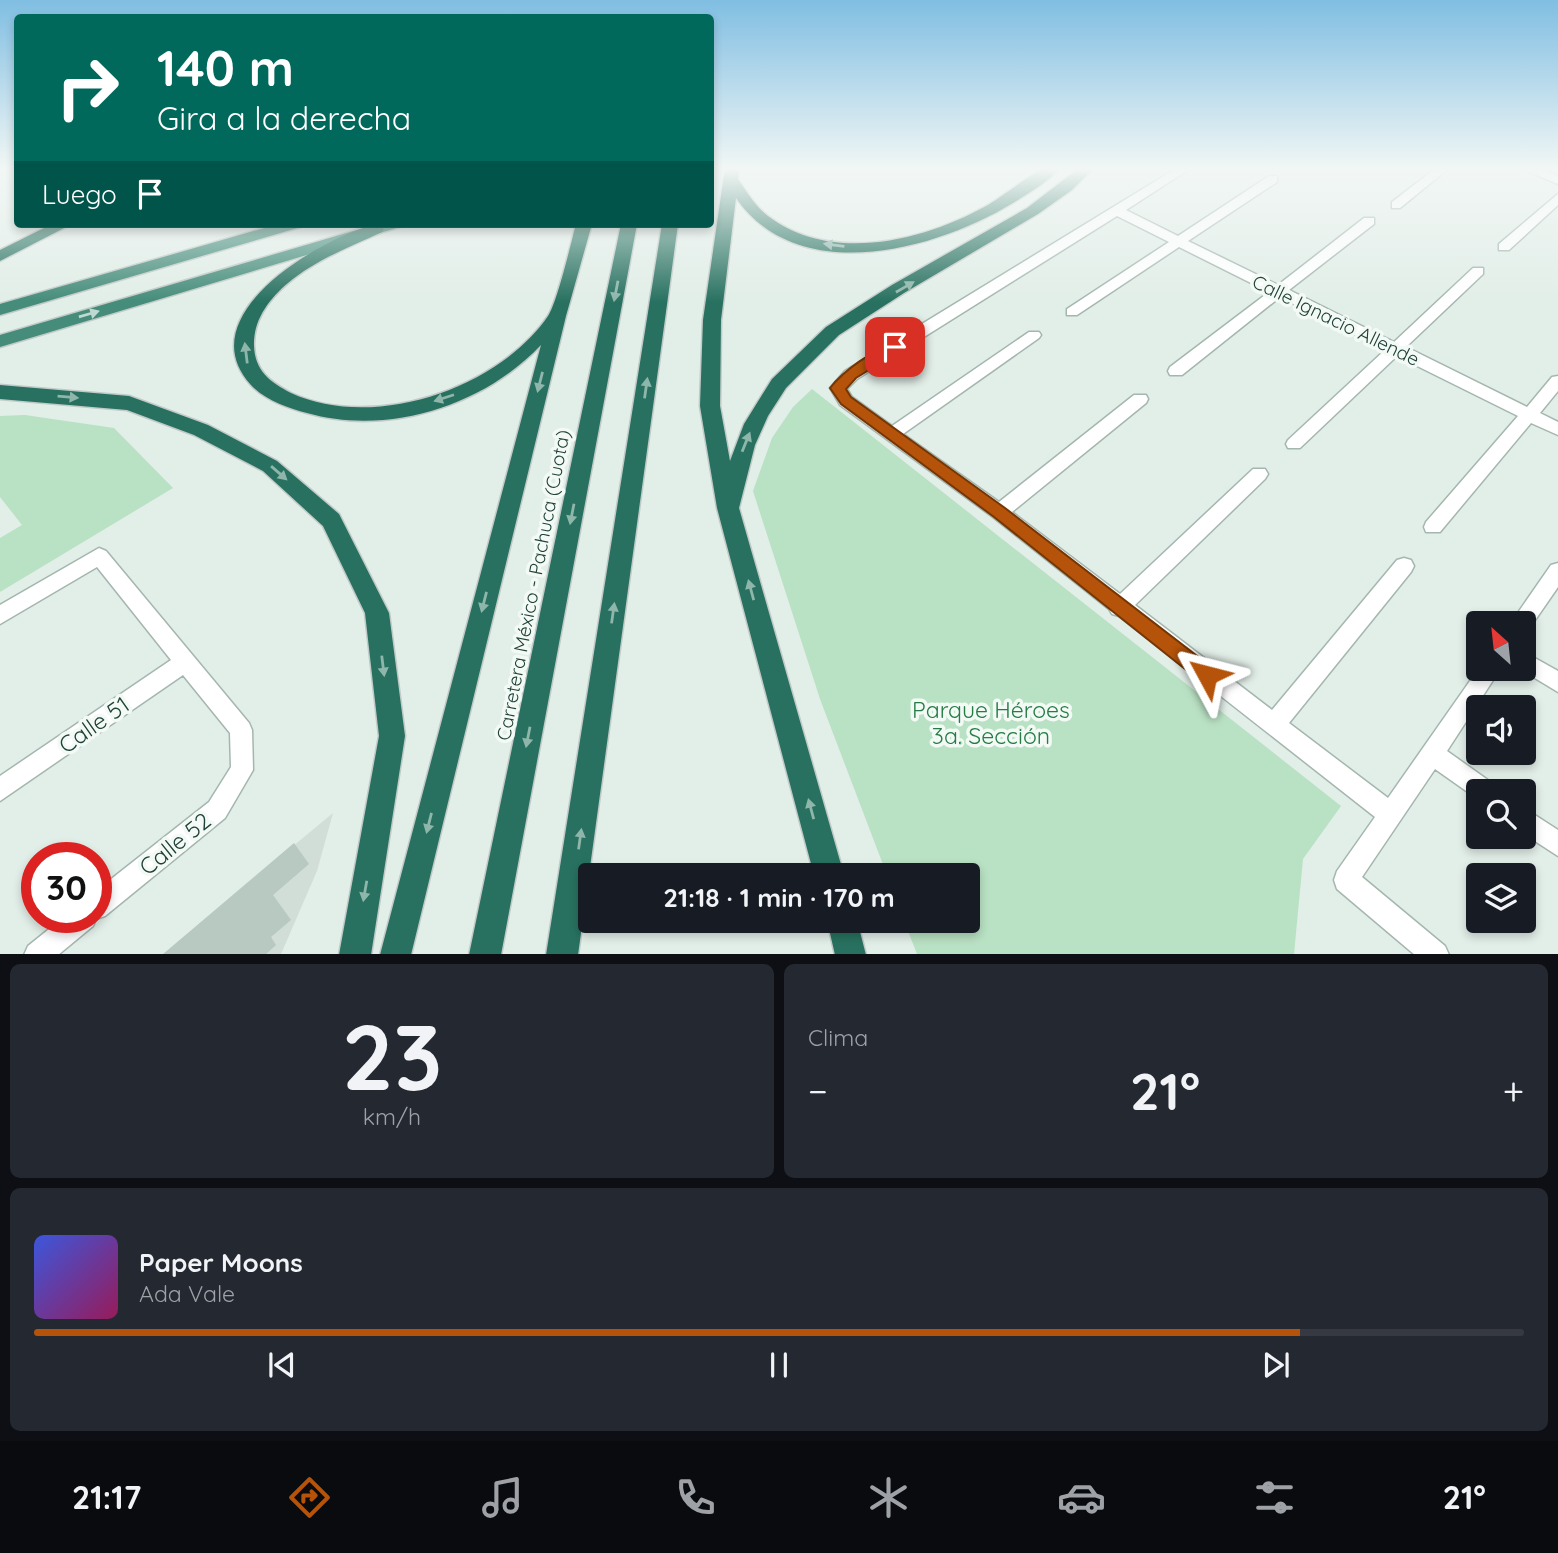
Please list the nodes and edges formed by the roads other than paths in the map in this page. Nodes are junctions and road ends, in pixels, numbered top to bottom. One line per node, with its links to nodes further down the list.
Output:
1 (727, 213): 37 (highway)
2 (756, 213): 3 (highway, one-way to 2)
3 (984, 213)
4 (1030, 213): 37 (highway, one-way to 4)
5 (1109, 213): 34 (street)
6 (1122, 213): 17 (street, Calle Ignacio Allende)
7 (1221, 213): 17 (street)
8 (1542, 213): 18 (street)
9 (1369, 221): 21 (street)
10 (56, 228): 19 (highway)
11 (281, 228): 22 (highway)
12 (382, 228): 26 (highway, one-way to 12)
13 (383, 228): 24 (highway, one-way to 13)
14 (583, 228): 24 (highway)
15 (628, 228): 63 (highway, Carretera México - Pachuca (Cuota), one-way to 63)
16 (669, 228): 64 (highway, one-way to 16)
17 (1178, 240): 21 (street, Calle Ignacio Allende); 23 (street)
18 (1504, 247)
19 (0, 256)
20 (1478, 271): 27 (street)
21 (1280, 292): 27 (street, Calle Ignacio Allende); 28 (street)
22 (0, 310)
23 (1072, 312)
24 (556, 316): 62 (highway, one-way to 62)
25 (1034, 335): 34 (street)
26 (0, 341)
27 (1394, 348): 32 (street, Calle Ignacio Allende); 35 (street)
28 (1176, 371)
29 (1558, 381): 32 (street)
30 (0, 392): 61 (highway, one-way to 61)
31 (1140, 400): 38 (street)
32 (1528, 415): 33 (street, Calle Ignacio Allende); 39 (street)
33 (1558, 429)
34 (892, 433): 38 (street)
35 (1294, 444)
36 (1259, 474): 42 (street)
37 (728, 508): 56 (highway, one-way to 37)
38 (999, 512): 42 (street)
39 (1433, 527)
40 (1404, 566): 49 (street)
41 (1558, 571): 43 (street)
42 (1119, 607): 49 (street)
43 (1530, 611)
44 (0, 615): 45 (street)
45 (187, 661): 52 (street, Calle 51); 57 (street, Calle 52)
46 (1536, 668): 48 (street)
47 (1482, 681): 50 (street)
48 (1558, 682)
49 (1273, 726): 53 (street)
50 (1432, 754): 51 (street); 53 (street)
51 (1467, 779)
52 (0, 790)
53 (1391, 815): 66 (street)
54 (1536, 828): 55 (street)
55 (1558, 844)
56 (826, 863)
57 (112, 894)
58 (64, 933): 60 (street)
59 (845, 933): 65 (highway)
60 (37, 954)
61 (355, 954)
62 (396, 954)
63 (485, 954)
64 (562, 954)
65 (851, 954)
66 (1436, 954)

